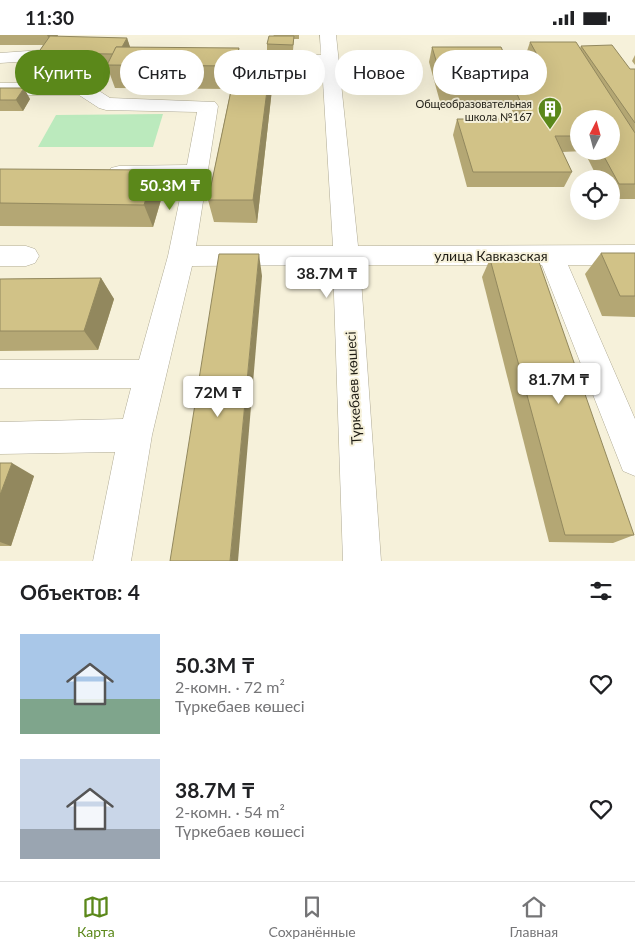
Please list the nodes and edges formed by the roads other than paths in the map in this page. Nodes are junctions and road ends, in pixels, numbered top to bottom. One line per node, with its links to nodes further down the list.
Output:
1 (86, 44): 3 (street)
2 (330, 48): 4 (street); 8 (street, Түркебаев көшесі)
3 (0, 58)
4 (204, 59)
5 (0, 89): 6 (street)
6 (197, 172): 7 (street); 13 (street)
7 (98, 173)
8 (346, 255): 9 (street, улица Кавказская); 13 (street, улица Кавказская); 21 (street, Түркебаев көшесі)
9 (551, 255): 10 (street, улица Кавказская); 16 (street)
10 (635, 255)
11 (0, 256): 12 (street)
12 (26, 256)
13 (181, 256): 14 (street)
14 (152, 373): 15 (street); 17 (street)
15 (0, 374)
16 (626, 416): 19 (street)
17 (135, 435): 18 (street); 20 (street)
18 (0, 438)
19 (635, 459)
20 (112, 561)
21 (362, 561)

